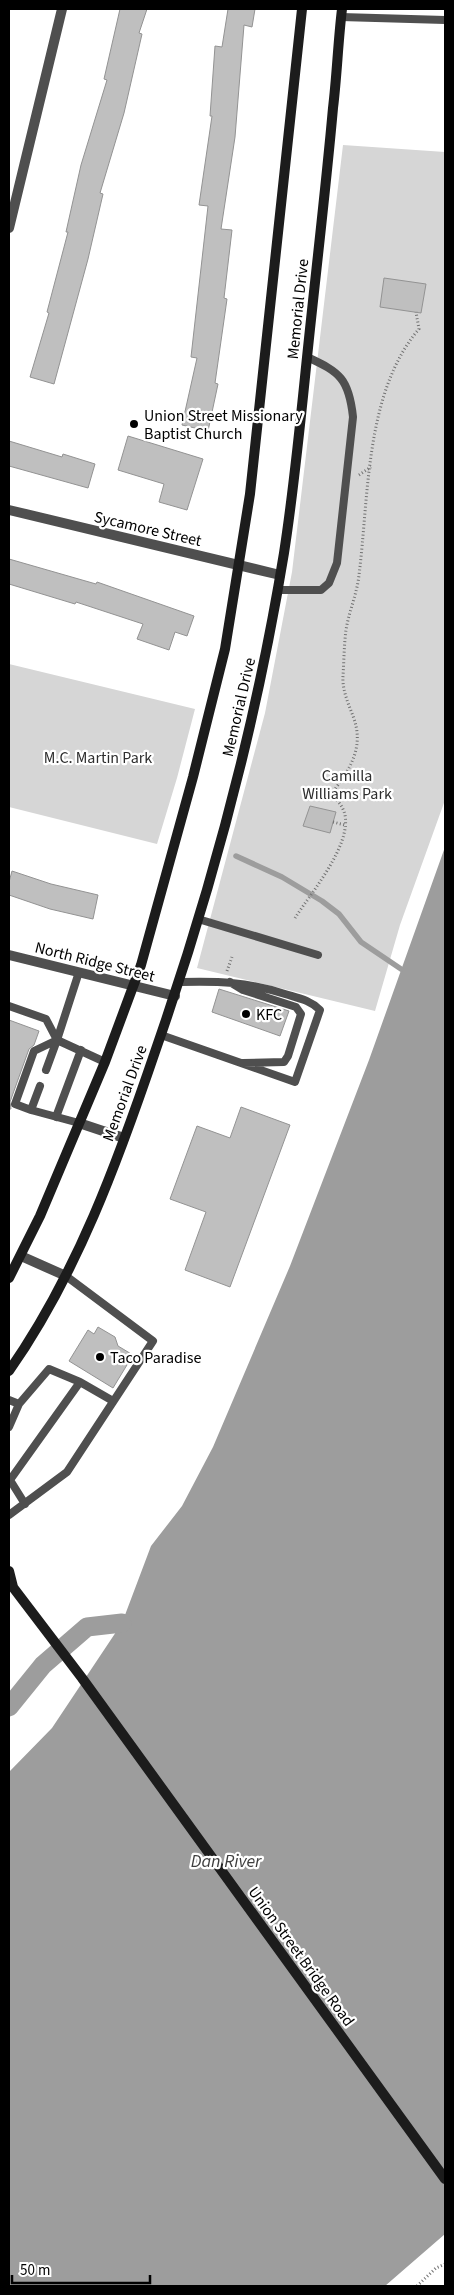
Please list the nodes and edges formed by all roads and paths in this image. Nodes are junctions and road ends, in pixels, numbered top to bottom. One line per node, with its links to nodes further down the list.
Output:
1 (62, 9): 6 (street)
2 (302, 9): 10 (main road, Memorial Drive)
3 (341, 13): 4 (lane); 8 (main road, Memorial Drive)
4 (384, 13): 5 (lane)
5 (445, 20)
6 (9, 228)
7 (416, 312): 14 (path)
8 (307, 357): 11 (main road, Memorial Drive); 12 (lane)
9 (9, 510): 10 (street, Sycamore Street)
10 (240, 565): 11 (street, Sycamore Street); 24 (main road, Memorial Drive)
11 (280, 575): 12 (main road, Memorial Drive)
12 (277, 590): 18 (main road, Memorial Drive)
13 (320, 786): 14 (path)
14 (330, 794): 16 (path)
15 (333, 822): 16 (path)
16 (344, 825): 17 (path)
17 (295, 918)
18 (198, 919): 19 (lane); 23 (main road, Memorial Drive)
19 (318, 954)
20 (9, 955): 21 (street, North Ridge Street)
21 (79, 972): 24 (street, North Ridge Street); 28 (lane)
22 (228, 981): 23 (lane); 31 (lane); 31 (lane)
23 (180, 982): 25 (main road, Memorial Drive)
24 (133, 986): 25 (street, North Ridge Street); 30 (main road, Memorial Drive)
25 (175, 996): 27 (main road, Memorial Drive)
26 (9, 1006): 28 (lane)
27 (161, 1035): 31 (lane); 38 (main road, Memorial Drive)
28 (57, 1040): 29 (lane); 32 (lane); 34 (lane)
29 (81, 1050): 30 (lane); 36 (lane)
30 (105, 1062): 37 (main road, Memorial Drive)
31 (239, 1063)
32 (46, 1070)
33 (40, 1086): 35 (lane)
34 (12, 1103): 35 (lane)
35 (31, 1110): 36 (lane)
36 (56, 1117): 37 (lane)
37 (79, 1123): 38 (street); 39 (main road, Memorial Drive)
38 (124, 1138): 40 (main road, Memorial Drive)
39 (21, 1256): 40 (street); 41 (main road, Memorial Drive)
40 (66, 1276): 42 (main road, Memorial Drive); 45 (lane)
41 (9, 1278)
42 (9, 1371)
43 (80, 1382): 45 (lane); 46 (lane); 48 (lane)
44 (9, 1400): 46 (lane)
45 (112, 1402): 49 (lane)
46 (19, 1404): 47 (lane)
47 (9, 1427)
48 (9, 1480): 49 (lane)
49 (25, 1504): 50 (lane)
50 (9, 1516)
51 (9, 1571): 52 (main road)
52 (13, 1587): 53 (main road, Union Street Bridge Road)
53 (445, 2180)
54 (445, 2264): 55 (path)
55 (417, 2286)

